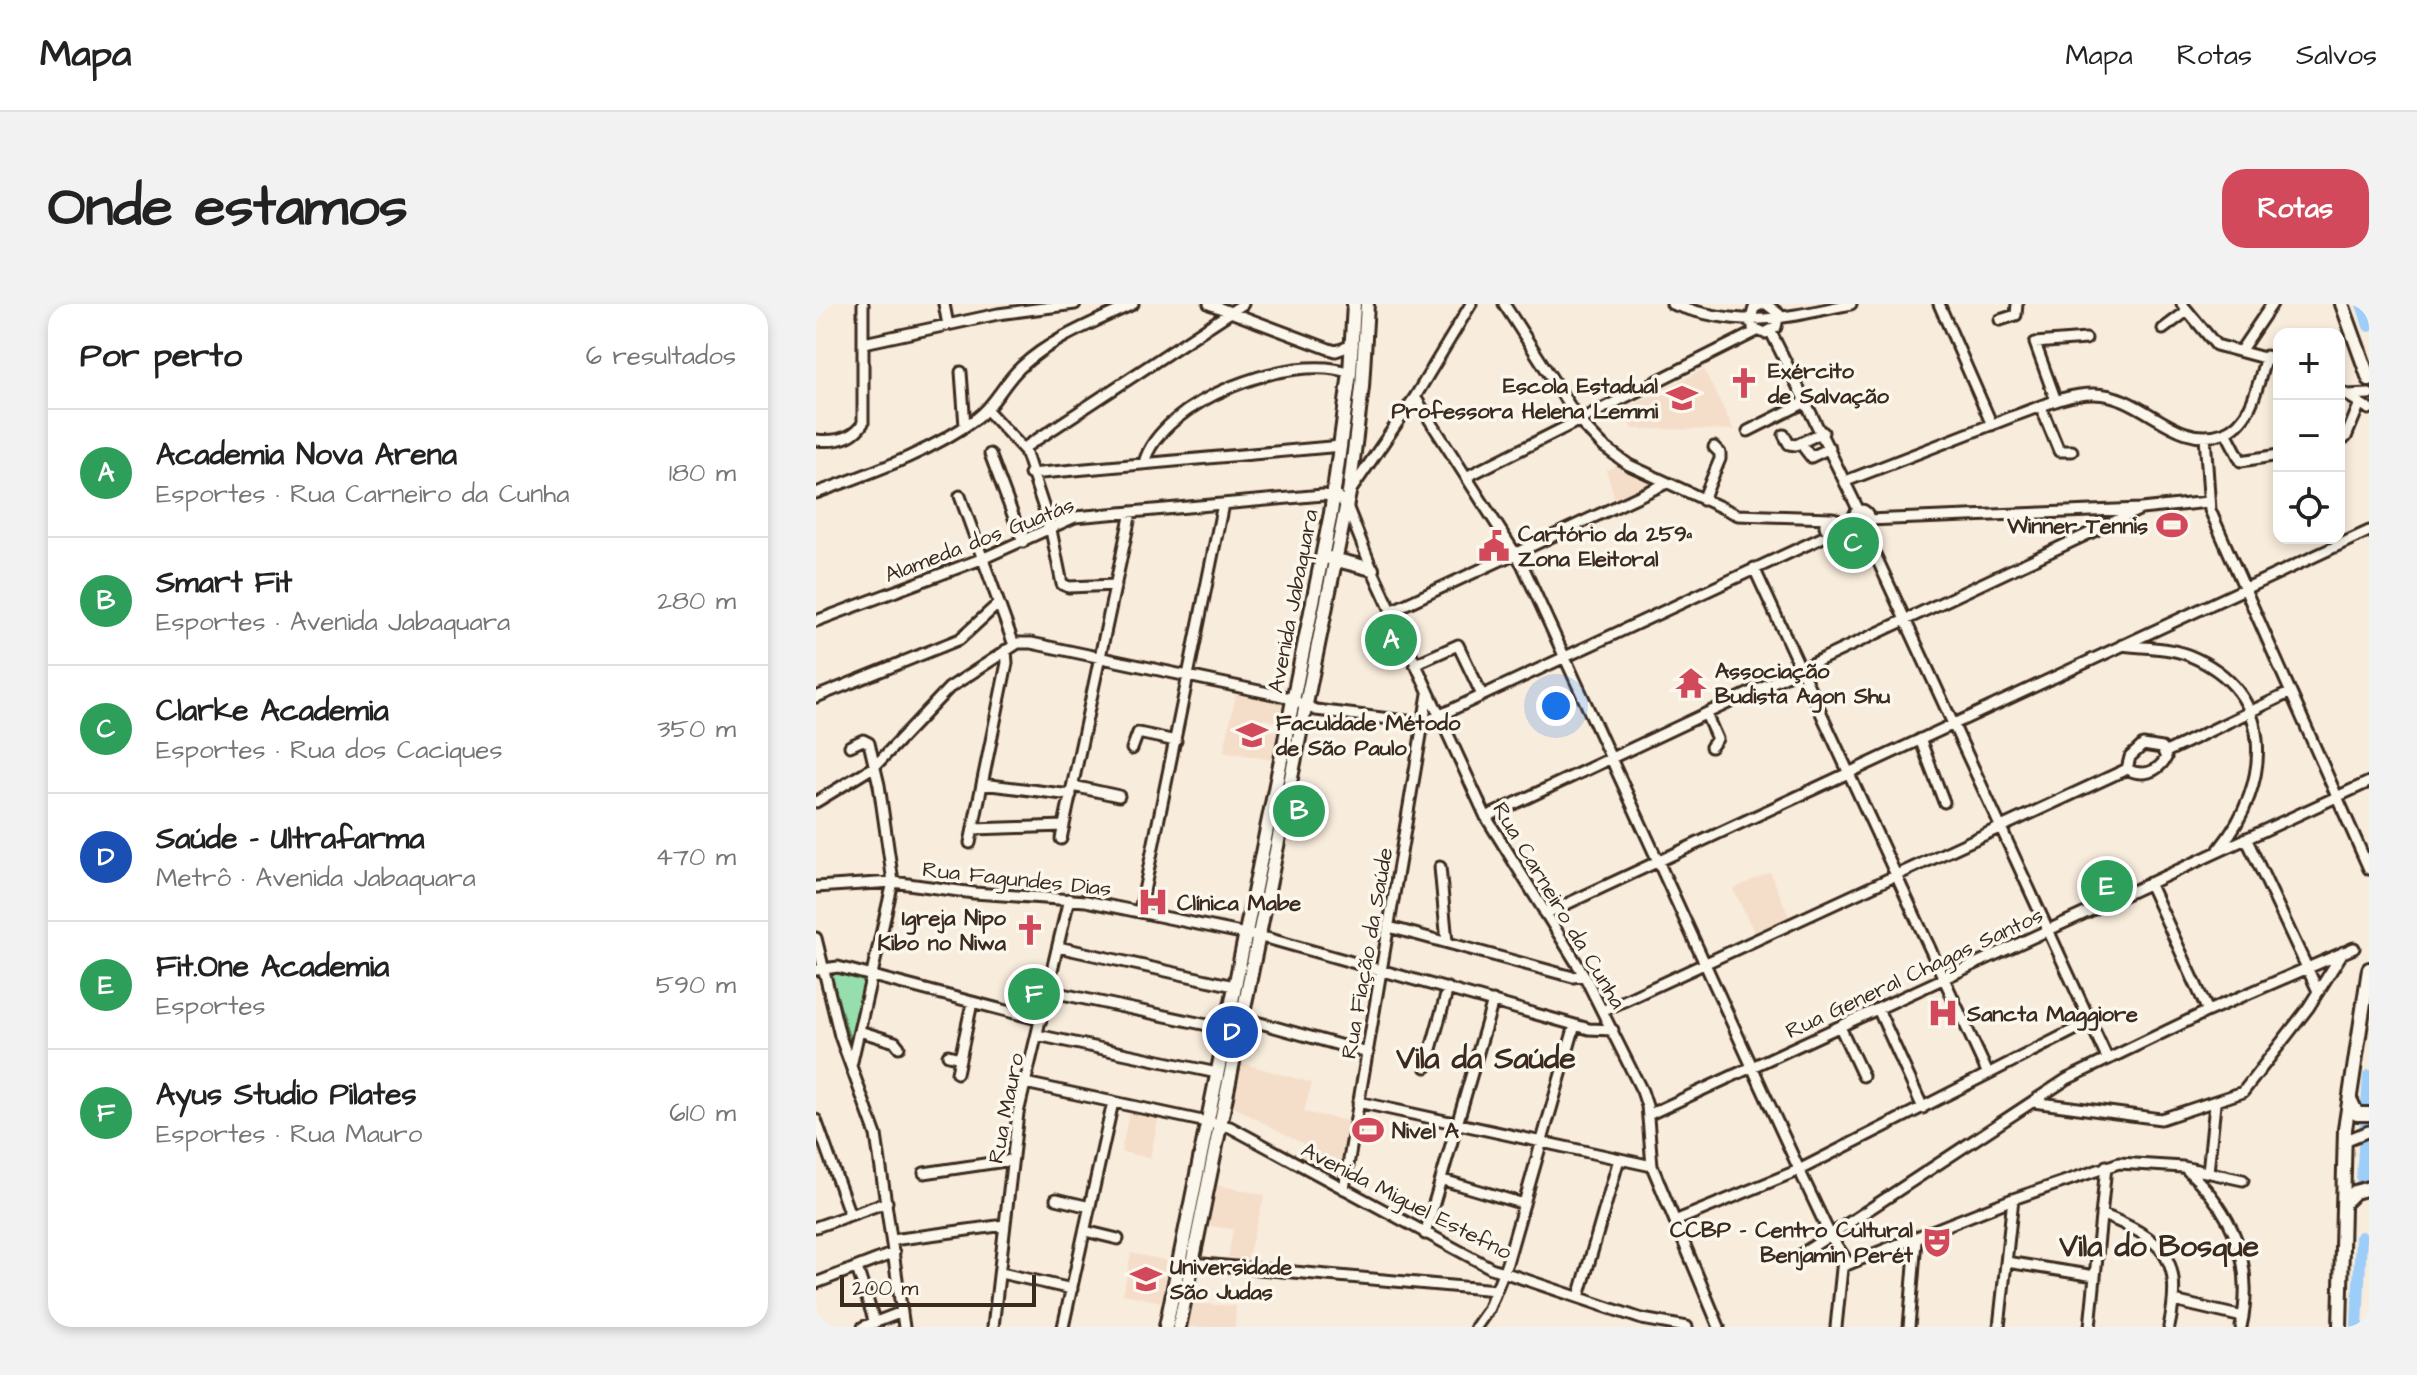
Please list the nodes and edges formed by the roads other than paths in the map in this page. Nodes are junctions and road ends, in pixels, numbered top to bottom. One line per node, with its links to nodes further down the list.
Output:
1 (863, 304): 30 (street)
2 (944, 304): 25 (street)
3 (1075, 304): 18 (street)
4 (1133, 304): 48 (street)
5 (1209, 304): 21 (street)
6 (1243, 304): 21 (street)
7 (1354, 304): 31 (main road, Avenida Jabaquara)
8 (1367, 304): 75 (main road, Avenida Jabaquara)
9 (1471, 304): 43 (street)
10 (1504, 304): 49 (street)
11 (1672, 304): 24 (street)
12 (1761, 304): 22 (street); 24 (street)
13 (1851, 304): 22 (street)
14 (1939, 304): 50 (street)
15 (2017, 304): 23 (street)
16 (2272, 304): 32 (street)
17 (2342, 304): 39 (main road)
18 (1046, 305): 20 (street)
19 (2185, 308): 26 (street); 32 (street)
20 (997, 309): 25 (street)
21 (1234, 310): 33 (street); 61 (street)
22 (1779, 319): 24 (street); 28 (street)
23 (2000, 320)
24 (1750, 322): 27 (street)
25 (948, 325): 30 (street)
26 (2163, 329)
27 (1757, 331): 28 (street); 49 (street)
28 (1771, 332): 44 (street)
29 (2086, 339): 45 (street)
30 (864, 343): 58 (street)
31 (1353, 345): 33 (street); 38 (main road, Avenida Jabaquara)
32 (2241, 350): 34 (street)
33 (1336, 351): 36 (street)
34 (2266, 356): 35 (street); 54 (street)
35 (2273, 359)
36 (1333, 366): 38 (street); 67 (street)
37 (961, 372): 51 (street)
38 (1350, 373): 59 (main road, Avenida Jabaquara)
39 (2369, 379)
40 (2345, 393): 42 (street)
41 (2345, 394): 46 (street)
42 (2369, 394)
43 (1415, 397): 69 (street); 75 (street)
44 (1808, 401): 52 (street); 53 (street)
45 (2056, 401): 47 (street); 56 (street)
46 (2365, 406): 57 (street)
47 (2041, 407): 50 (street); 64 (street)
48 (987, 410): 51 (street); 61 (street)
49 (1580, 422): 69 (street); 71 (street)
50 (1992, 425): 70 (street)
51 (965, 426): 72 (street)
52 (1748, 431)
53 (1823, 432): 55 (street); 63 (street)
54 (2226, 432): 56 (street); 66 (street)
55 (1784, 435)
56 (2205, 436): 77 (street)
57 (2345, 438)
58 (820, 440)
59 (1341, 446): 67 (street); 73 (main road, Avenida Jabaquara)
60 (1714, 447): 76 (street)
61 (1024, 448): 68 (street)
62 (1804, 448): 63 (street)
63 (1830, 448): 70 (street)
64 (2072, 451)
65 (990, 454): 86 (street)
66 (2273, 456)
67 (1144, 463): 68 (street)
68 (1030, 474): 83 (street)
69 (1468, 476): 87 (street)
70 (1846, 481): 82 (street)
71 (1667, 483): 76 (street); 87 (street)
72 (816, 493)
73 (1334, 495): 75 (street); 78 (street, Alameda dos Guatás); 89 (main road, Avenida Jabaquara)
74 (960, 496): 88 (street)
75 (1348, 500): 90 (main road, Avenida Jabaquara); 92 (street, Rua Carneiro da Cunha)
76 (1703, 500): 81 (street)
77 (2208, 502): 79 (street); 94 (street)
78 (1223, 504): 80 (street, Alameda dos Guatás); 105 (street)
79 (2141, 509): 82 (street); 98 (street)
80 (1131, 512): 83 (street, Alameda dos Guatás); 93 (street)
81 (1833, 518): 82 (street); 84 (street)
82 (1860, 519): 84 (street); 98 (street)
83 (1051, 530): 86 (street, Alameda dos Guatás); 93 (street)
84 (1834, 531): 91 (street)
85 (2369, 531): 94 (street)
86 (1023, 542): 88 (street, Alameda dos Guatás)
87 (1516, 552): 96 (street); 101 (street)
88 (984, 558): 95 (street); 97 (street, Alameda dos Guatás)
89 (1321, 558): 90 (main road); 110 (main road, Avenida Jabaquara)
90 (1336, 559): 92 (main road); 111 (main road, Avenida Jabaquara)
91 (1754, 568): 101 (street); 104 (street)
92 (1372, 569): 96 (street, Rua Carneiro da Cunha)
93 (1116, 585): 102 (street)
94 (2243, 588): 99 (street); 106 (street)
95 (999, 603): 100 (street); 109 (street)
96 (1391, 611): 103 (street, Rua Carneiro da Cunha)
97 (816, 621)
98 (1904, 623): 104 (street); 115 (street)
99 (2121, 645): 112 (street); 115 (street)
100 (1010, 647): 102 (street); 123 (street); 127 (street)
101 (1565, 654): 108 (street); 122 (street)
102 (1100, 657): 105 (street); 128 (street)
103 (1415, 664): 107 (street, Rua Carneiro da Cunha); 108 (street)
104 (1801, 669): 113 (street); 125 (street)
105 (1190, 675): 110 (street); 117 (street)
106 (2289, 693): 112 (street); 130 (street)
107 (1428, 694): 114 (street, Rua Carneiro da Cunha); 114 (street, Rua Fiação da Saúde)
108 (1482, 695): 114 (street)
109 (816, 697)
110 (1292, 700): 111 (street); 153 (main road, Avenida Jabaquara)
111 (1306, 707): 114 (street); 154 (main road, Avenida Jabaquara)
112 (2249, 712): 121 (street); 140 (street)
113 (1706, 714): 119 (street); 122 (street)
114 (1433, 721): 133 (street, Rua Carneiro da Cunha); 151 (street, Rua Fiação da Saúde)
115 (1953, 724): 116 (street); 135 (street)
116 (1920, 739): 125 (street); 132 (street)
117 (1176, 741): 120 (street); 149 (street)
118 (850, 746): 123 (street)
119 (1711, 747)
120 (1132, 749)
121 (2166, 752): 124 (street); 124 (street)
122 (1612, 758): 133 (street); 141 (street)
123 (875, 766): 131 (street); 145 (street)
124 (2127, 769): 135 (street)
125 (1850, 772): 141 (street); 144 (street)
126 (2369, 782): 130 (street, Rua General Chagas Santos)
127 (982, 784): 128 (street); 136 (street)
128 (1072, 790): 129 (street); 134 (street)
129 (1119, 796)
130 (2336, 798): 137 (street, Rua General Chagas Santos); 143 (street)
131 (816, 802)
132 (1944, 802)
133 (1486, 817): 150 (street, Rua Carneiro da Cunha)
134 (1064, 826): 136 (street); 138 (street)
135 (2001, 827): 144 (street); 152 (street)
136 (973, 829): 139 (street)
137 (2246, 838): 140 (street, Rua General Chagas Santos); 159 (street)
138 (1061, 839)
139 (970, 843)
140 (2217, 851): 146 (street, Rua General Chagas Santos)
141 (1659, 861): 150 (street); 158 (street)
142 (1440, 867): 156 (street)
143 (2369, 869)
144 (1897, 875): 158 (street); 165 (street)
145 (893, 882): 147 (street, Rua Fagundes Dias); 148 (street, Rua Fagundes Dias); 164 (street)
146 (2149, 883): 152 (street, Rua General Chagas Santos); 174 (street)
147 (816, 887)
148 (1069, 899): 149 (street, Rua Fagundes Dias); 157 (street, Rua Mauro)
149 (1140, 911): 153 (street, Rua Fagundes Dias)
150 (1545, 914): 163 (street, Rua Carneiro da Cunha)
151 (1389, 927): 156 (street); 161 (street, Rua Fiação da Saúde)
152 (2048, 930): 165 (street, Rua General Chagas Santos); 177 (street)
153 (1245, 933): 154 (street, Rua Fagundes Dias); 166 (main road, Avenida Jabaquara)
154 (1259, 936): 161 (street, Rua Fagundes Dias); 175 (main road, Avenida Jabaquara)
155 (816, 938): 160 (street)
156 (1447, 942): 163 (street)
157 (1058, 947): 166 (street); 168 (street, Rua Mauro)
158 (1705, 964): 173 (street); 191 (street)
159 (2305, 967): 169 (street); 169 (street); 174 (street)
160 (818, 969): 164 (street); 189 (street)
161 (1382, 969): 167 (street, Rua Fagundes Dias); 185 (street, Rua Fiação da Saúde)
162 (2369, 969): 197 (main road)
163 (1584, 975): 173 (street, Rua Carneiro da Cunha)
164 (872, 976): 171 (street); 182 (street)
165 (1945, 978): 172 (street, Rua General Chagas Santos); 194 (street)
166 (1234, 986): 180 (main road, Avenida Jabaquara)
167 (1448, 988): 170 (street, Rua Fagundes Dias); 190 (street)
168 (1048, 991): 176 (street, Rua Mauro); 180 (street)
169 (2318, 991): 201 (street)
170 (1493, 1001): 178 (street, Rua Fagundes Dias); 207 (street)
171 (972, 1003): 176 (street); 187 (street)
172 (1878, 1009): 179 (street, Rua General Chagas Santos); 202 (street)
173 (1602, 1011): 181 (street, Rua Carneiro da Cunha)
174 (2208, 1011): 188 (street)
175 (1242, 1018): 185 (street); 206 (main road, Avenida Jabaquara)
176 (1041, 1020): 183 (street, Rua Mauro)
177 (2090, 1022): 188 (street); 194 (street)
178 (1575, 1025): 181 (street, Rua Fagundes Dias); 210 (street)
179 (1840, 1027): 191 (street, Rua General Chagas Santos); 195 (street)
180 (1226, 1029): 193 (main road, Avenida Jabaquara)
181 (1613, 1030): 204 (street, Rua Carneiro da Cunha)
182 (859, 1031): 184 (street); 189 (street)
183 (1037, 1035): 193 (street); 196 (street, Rua Mauro)
184 (899, 1047)
185 (1368, 1053): 199 (street, Rua Fiação da Saúde)
186 (948, 1055): 187 (street)
187 (960, 1058): 192 (street)
188 (2107, 1058): 200 (street)
189 (851, 1066): 226 (street)
190 (1426, 1067)
191 (1753, 1067): 204 (street, Rua General Chagas Santos); 216 (street)
192 (957, 1073)
193 (1217, 1073): 206 (main road, Avenida Jabaquara)
194 (1988, 1074): 202 (street)
195 (1863, 1076)
196 (1025, 1083): 198 (street, Avenida Miguel Estefno); 212 (street, Rua Mauro)
197 (2349, 1092): 203 (main road); 209 (main road)
198 (1113, 1102): 206 (street, Avenida Miguel Estefno); 228 (street)
199 (1358, 1102): 207 (street); 222 (street, Rua Fiação da Saúde)
200 (2033, 1102): 201 (street); 236 (street)
201 (2215, 1104): 217 (street)
202 (1923, 1108): 216 (street)
203 (2369, 1114)
204 (1648, 1115): 213 (street, Rua Carneiro da Cunha)
205 (816, 1120): 230 (street)
206 (1214, 1123): 222 (street, Avenida Miguel Estefno); 243 (main road, Avenida Jabaquara); 264 (main road, Avenida Jabaquara)
207 (1458, 1126): 210 (street); 219 (street)
208 (2369, 1131): 209 (street)
209 (2344, 1141): 225 (main road)
210 (1542, 1144): 211 (street); 227 (street)
211 (1619, 1159): 213 (street); 254 (street)
212 (1012, 1160): 218 (street); 232 (street, Rua Mauro)
213 (1652, 1166): 231 (street, Rua Carneiro da Cunha)
214 (2106, 1166): 215 (street); 224 (street); 229 (street)
215 (2183, 1167): 217 (street); 257 (street)
216 (1799, 1170): 231 (street); 236 (street)
217 (2208, 1172): 220 (street)
218 (924, 1173)
219 (1443, 1180): 227 (street); 235 (street)
220 (2243, 1180)
221 (2369, 1188): 225 (main road)
222 (1344, 1189): 235 (street, Avenida Miguel Estefno)
223 (1056, 1199): 228 (street)
224 (2013, 1199): 239 (street); 242 (street)
225 (2347, 1200): 259 (main road)
226 (887, 1202): 230 (street); 238 (street)
227 (1524, 1204): 247 (street)
228 (1090, 1207): 234 (street)
229 (2101, 1214): 249 (street); 255 (street)
230 (850, 1215): 233 (street)
231 (1675, 1221): 268 (street, Rua Carneiro da Cunha)
232 (1005, 1225): 238 (street); 248 (street, Rua Mauro)
233 (816, 1227)
234 (1085, 1231): 237 (street); 252 (street)
235 (1425, 1234): 246 (street, Avenida Miguel Estefno)
236 (1831, 1237): 241 (street); 244 (street)
237 (1118, 1239)
238 (892, 1240): 240 (street)
239 (1916, 1240): 244 (street); 270 (street)
240 (894, 1253): 245 (street); 256 (street)
241 (1800, 1255)
242 (2007, 1262): 249 (street); 271 (street)
243 (1192, 1263): 251 (street); 265 (main road, Avenida Jabaquara)
244 (1845, 1263): 269 (street)
245 (857, 1268): 250 (street); 258 (street)
246 (1491, 1268): 247 (street, Avenida Miguel Estefno); 251 (street)
247 (1504, 1272): 253 (street); 254 (street, Avenida Miguel Estefno)
248 (1001, 1273): 252 (street); 262 (street, Rua Mauro)
249 (2095, 1276): 272 (street)
250 (816, 1283)
251 (1483, 1288): 253 (street)
252 (1072, 1289): 263 (street)
253 (1496, 1290): 266 (street)
254 (1579, 1297): 267 (street, Avenida Miguel Estefno)
255 (2174, 1301): 257 (street); 273 (street)
256 (902, 1312): 258 (street); 261 (street)
257 (2242, 1322)
258 (875, 1323): 260 (street)
259 (2337, 1324)
260 (864, 1327)
261 (904, 1327)
262 (993, 1327)
263 (1063, 1327)
264 (1166, 1327)
265 (1179, 1327)
266 (1476, 1327)
267 (1687, 1327)
268 (1719, 1327)
269 (1836, 1327)
270 (1909, 1327)
271 (1999, 1327)
272 (2090, 1327)
273 (2169, 1327)

